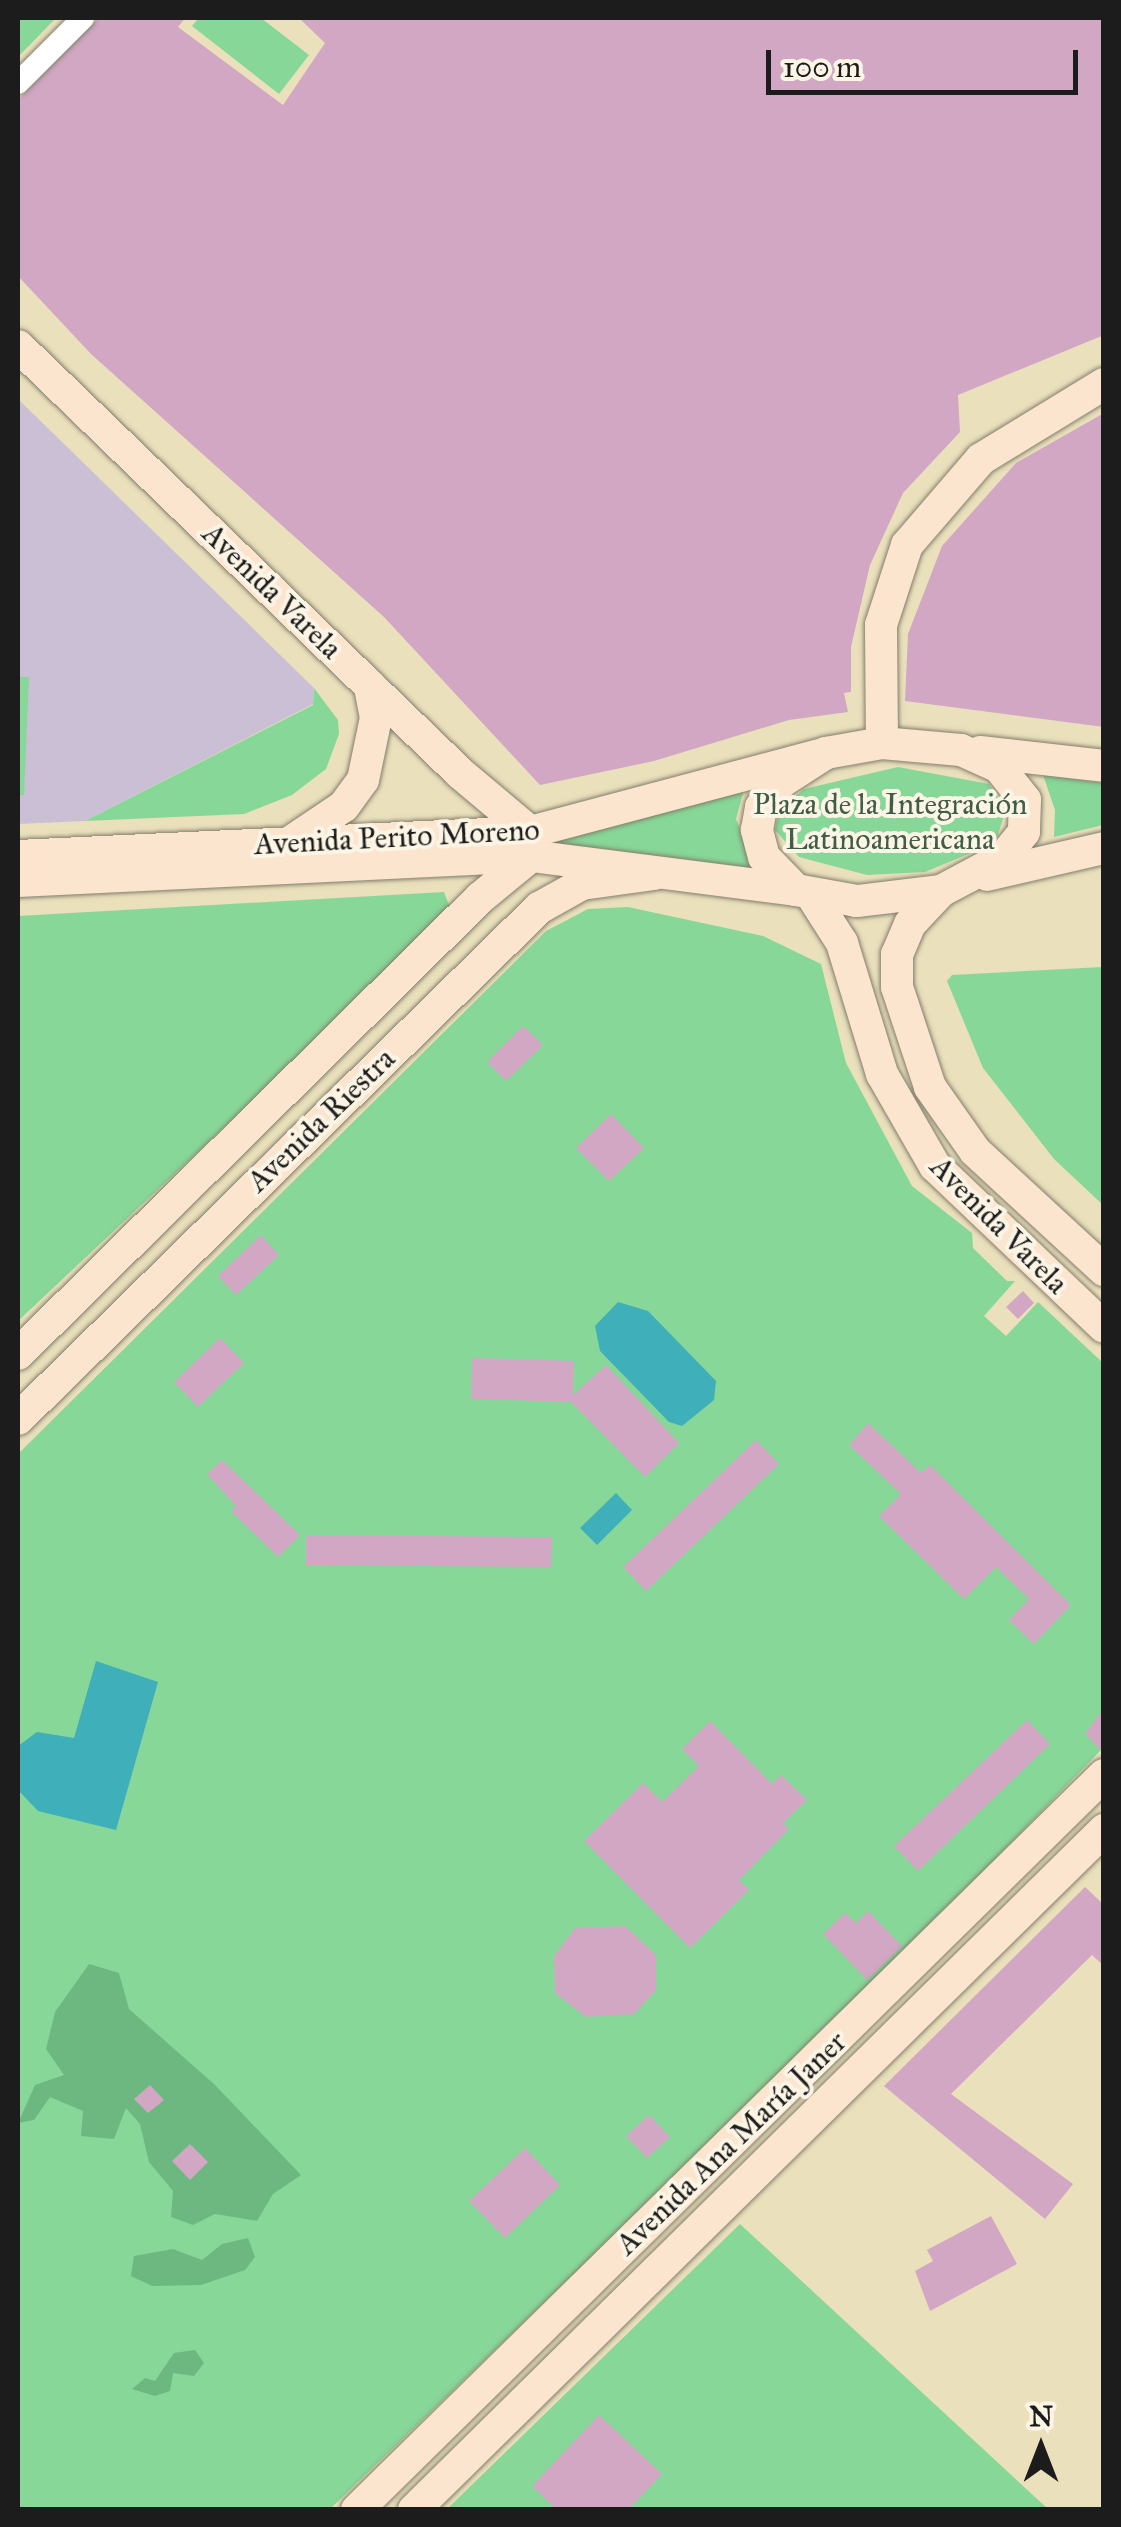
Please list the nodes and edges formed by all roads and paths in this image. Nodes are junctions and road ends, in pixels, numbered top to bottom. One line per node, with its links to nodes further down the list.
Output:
1 (83, 18): 2 (street)
2 (18, 83)
3 (18, 346): 5 (main road, Avenida Varela)
4 (1104, 384): 6 (main road)
5 (370, 686): 10 (main road); 11 (main road, Avenida Varela)
6 (882, 743): 7 (main road); 8 (main road)
7 (961, 750): 9 (main road); 16 (main road)
8 (826, 753): 11 (main road, Avenida Perito Moreno); 19 (main road)
9 (1104, 766)
10 (286, 844): 11 (main road, Avenida Perito Moreno); 13 (main road, Avenida Perito Moreno)
11 (531, 844): 14 (main road, Avenida Perito Moreno); 15 (main road, Avenida Perito Moreno); 20 (main road, Avenida Riestra)
12 (1104, 848): 16 (main road)
13 (18, 856)
14 (462, 860): 17 (main road, Avenida Perito Moreno); 20 (main road)
15 (654, 874): 19 (main road, Avenida Perito Moreno); 22 (main road, Avenida Riestra)
16 (973, 878): 18 (main road)
17 (18, 881)
18 (940, 891): 19 (main road); 23 (main road, Avenida Varela)
19 (804, 893): 24 (main road, Avenida Varela)
20 (480, 898): 21 (main road, Avenida Riestra)
21 (239, 1134): 22 (main road); 25 (main road, Avenida Riestra)
22 (272, 1168): 26 (main road, Avenida Riestra)
23 (1104, 1270)
24 (1104, 1327)
25 (18, 1354)
26 (18, 1420)
27 (1104, 1775): 29 (main road, Avenida Ana María Janer)
28 (1104, 1830): 30 (main road, Avenida Ana María Janer)
29 (887, 1990): 30 (main road); 31 (main road, Avenida Ana María Janer)
30 (906, 2026): 32 (main road, Avenida Ana María Janer)
31 (357, 2510)
32 (414, 2510)

